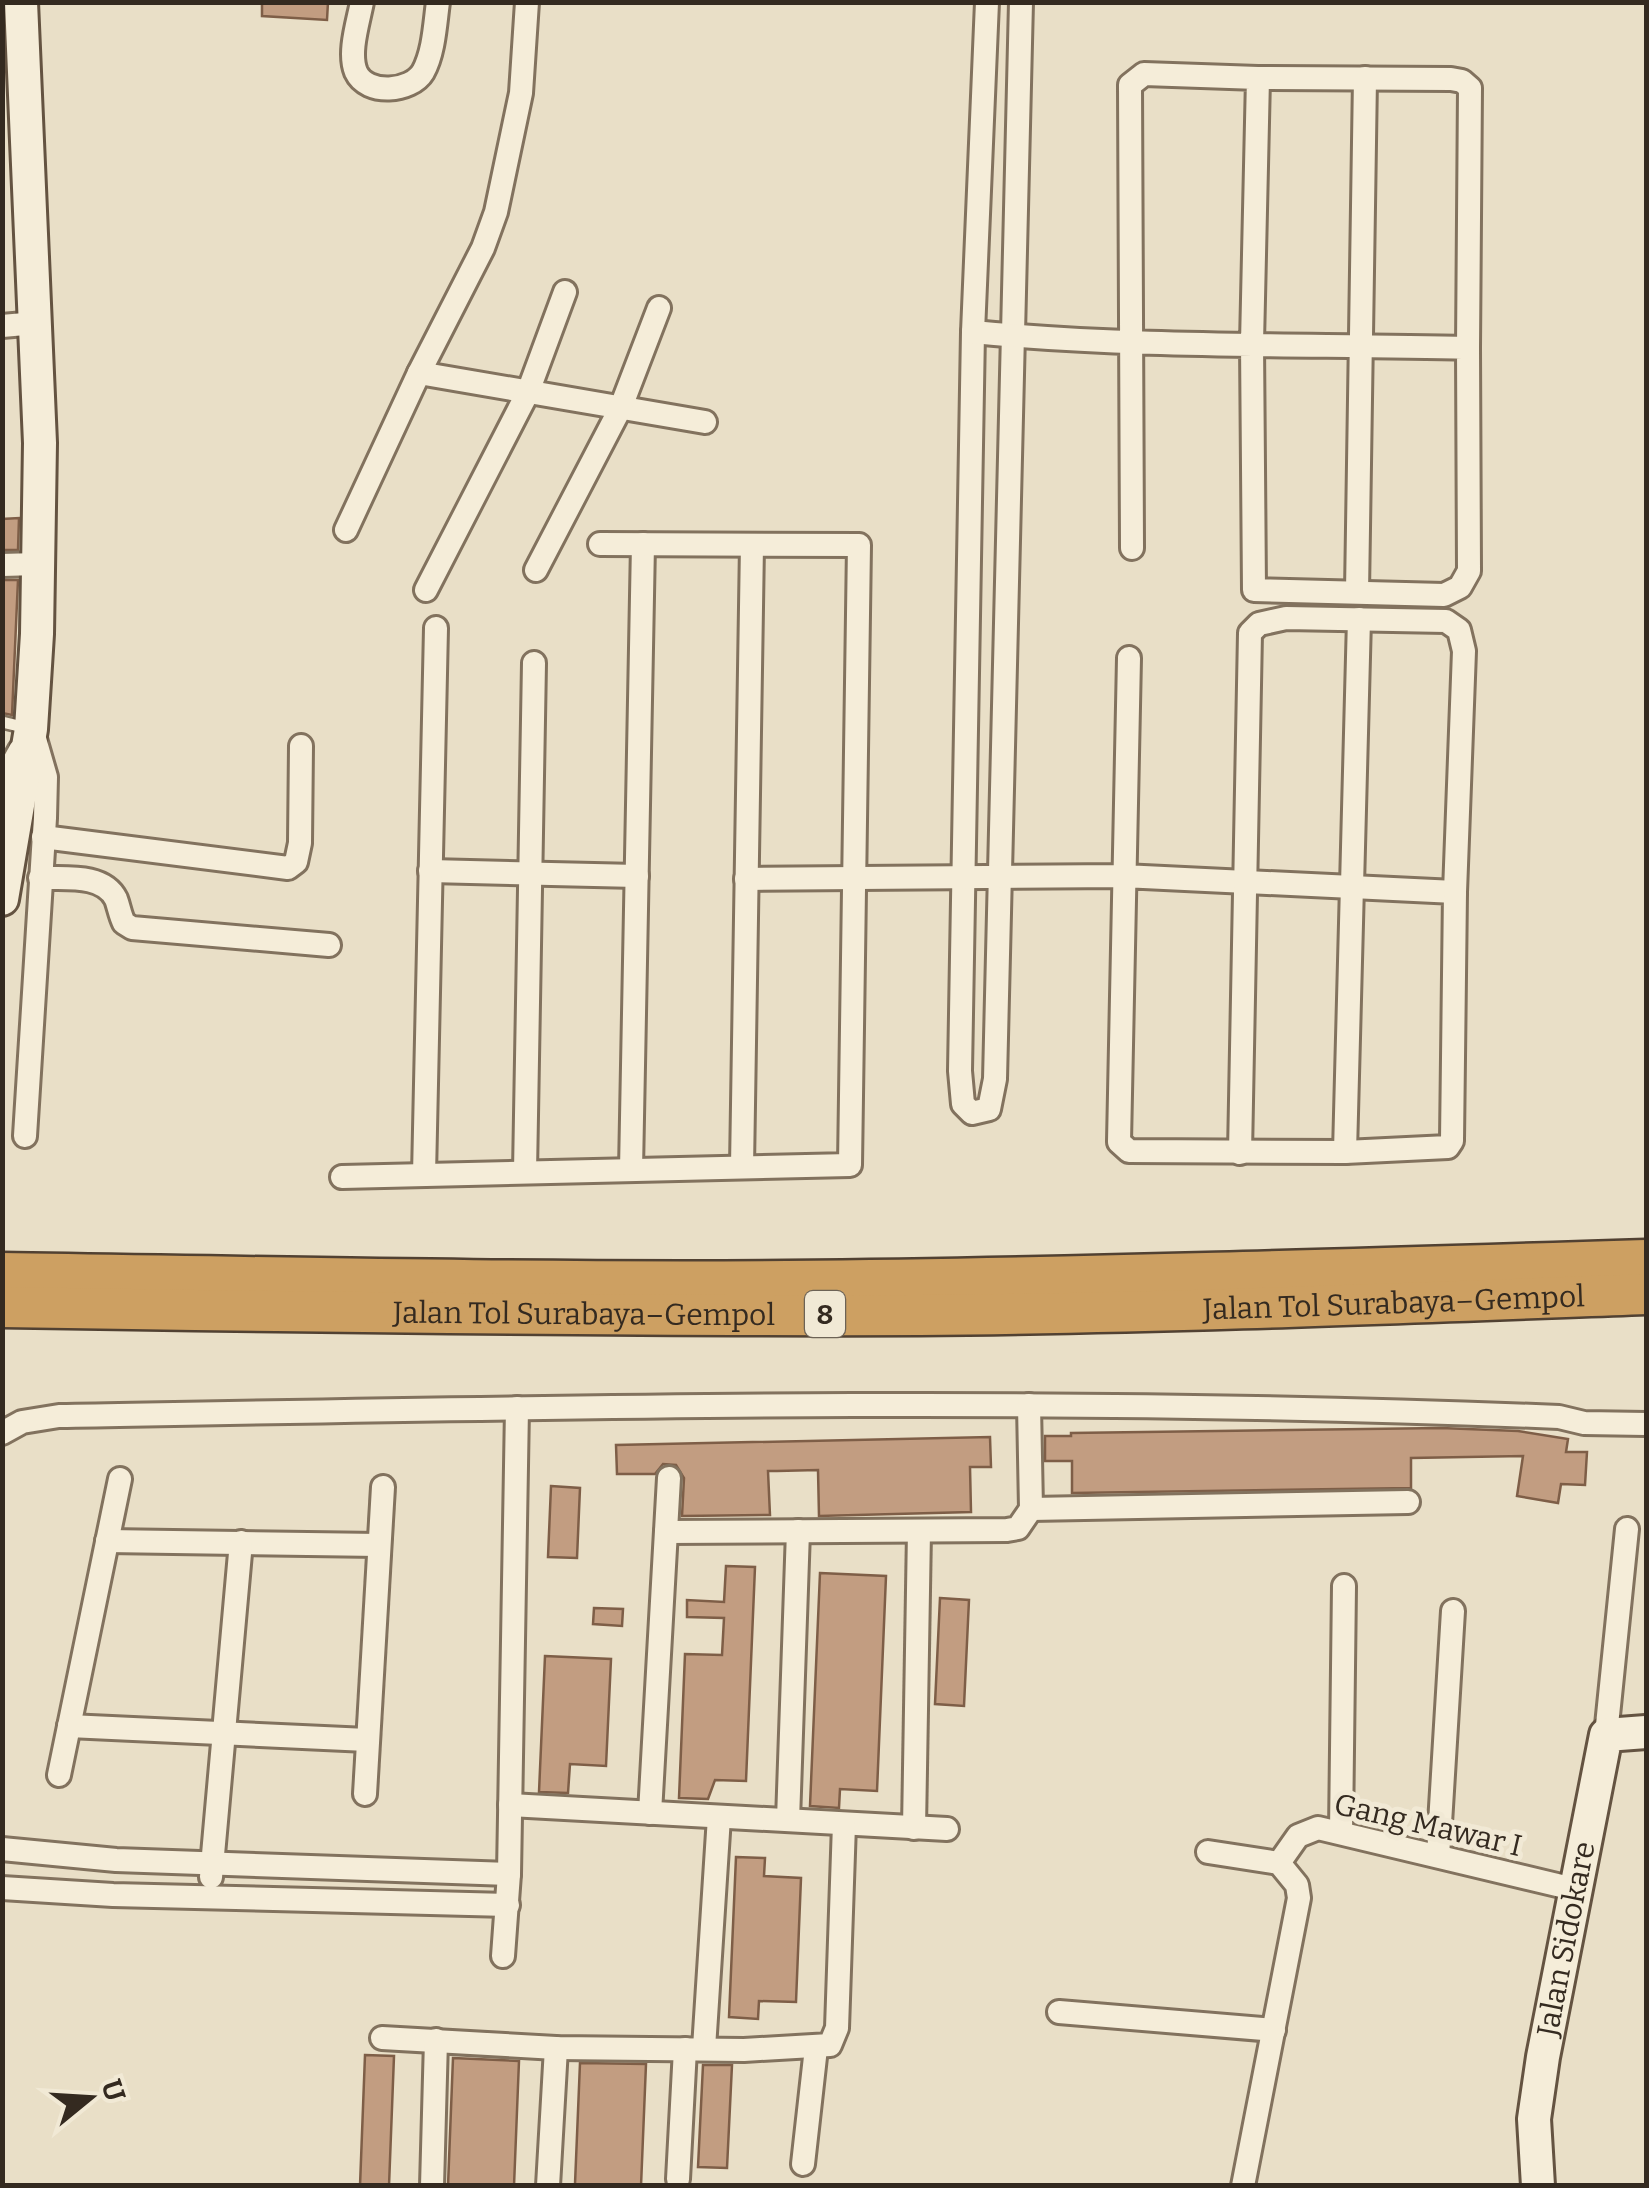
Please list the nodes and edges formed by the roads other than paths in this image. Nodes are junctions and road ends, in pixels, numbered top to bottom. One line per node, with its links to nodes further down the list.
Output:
1 (21, 2): 11 (street)
2 (362, 2): 3 (street)
3 (438, 2)
4 (527, 2): 19 (street)
5 (986, 2): 13 (street)
6 (1021, 2): 14 (street)
7 (1258, 78): 8 (street); 15 (street); 16 (street)
8 (1365, 78): 17 (street); 18 (street)
9 (565, 292): 20 (street)
10 (659, 308): 21 (street)
11 (36, 323): 12 (street); 28 (street)
12 (2, 326)
13 (973, 332): 14 (street); 49 (street)
14 (1010, 336): 15 (street); 45 (street)
15 (1133, 340): 16 (street); 27 (street)
16 (1252, 343): 17 (street); 32 (street)
17 (1360, 346): 18 (street); 32 (street)
18 (1468, 348): 32 (street)
19 (419, 373): 20 (street); 23 (street)
20 (528, 392): 21 (street); 31 (street)
21 (621, 408): 22 (street); 30 (street)
22 (705, 422)
23 (346, 530)
24 (600, 544): 25 (street)
25 (643, 544): 26 (street); 43 (street)
26 (752, 545): 47 (street); 48 (street)
27 (1132, 548)
28 (38, 564): 29 (street); 37 (street)
29 (2, 565)
30 (536, 570)
31 (426, 590)
32 (1357, 592)
33 (1359, 619): 50 (street); 51 (street); 52 (street)
34 (436, 628): 41 (street)
35 (1129, 658): 44 (street)
36 (534, 664): 42 (street)
37 (17, 725): 39 (street); 40 (street); 53 (street)
38 (301, 746): 40 (street)
39 (2, 783)
40 (43, 837): 46 (street)
41 (430, 871): 42 (street); 61 (street)
42 (530, 874): 43 (street); 60 (street)
43 (637, 876): 59 (street)
44 (1123, 876): 45 (street); 50 (street); 57 (street)
45 (1002, 877): 49 (street); 49 (street)
46 (40, 878): 54 (street); 55 (street)
47 (746, 878): 48 (street); 58 (street)
48 (854, 878): 49 (street); 58 (street)
49 (965, 878)
50 (1246, 882): 51 (street); 57 (street)
51 (1352, 887): 52 (street); 56 (street)
52 (1455, 892): 56 (street)
53 (2, 899)
54 (329, 945)
55 (25, 1136)
56 (1346, 1152): 57 (street)
57 (1240, 1153)
58 (742, 1167): 59 (street)
59 (631, 1170): 60 (street)
60 (525, 1172): 61 (street)
61 (424, 1175): 62 (street)
62 (342, 1177)
63 (1646, 1260): 64 (highway, Jalan Tol Surabaya–Gempol / 8)
64 (2, 1273)
65 (1646, 1294): 66 (highway, Jalan Tol Surabaya–Gempol / 8)
66 (2, 1307)
67 (1028, 1406): 68 (street); 69 (street); 75 (street)
68 (517, 1408): 70 (street); 92 (street)
69 (1646, 1424)
70 (2, 1433)
71 (670, 1478): 79 (street)
72 (120, 1479): 80 (street)
73 (383, 1486): 82 (street)
74 (1408, 1502): 75 (street)
75 (1031, 1509): 78 (street)
76 (1627, 1530): 88 (street)
77 (798, 1531): 78 (street); 79 (street); 95 (street)
78 (919, 1531): 97 (street)
79 (666, 1532): 93 (street)
80 (107, 1541): 81 (street); 85 (street)
81 (241, 1542): 82 (street); 86 (street)
82 (379, 1544): 89 (street)
83 (1344, 1586): 99 (street)
84 (1453, 1611): 102 (street)
85 (69, 1726): 86 (street); 90 (street)
86 (225, 1732): 89 (street); 103 (street)
87 (1646, 1732): 88 (street)
88 (1606, 1735): 107 (street, Jalan Sidokare)
89 (367, 1740): 91 (street)
90 (59, 1774)
91 (365, 1794)
92 (510, 1805): 93 (street); 105 (street)
93 (650, 1813): 94 (street)
94 (719, 1816): 95 (street); 116 (street)
95 (788, 1820): 96 (street)
96 (844, 1824): 97 (street); 117 (street)
97 (914, 1828): 98 (street)
98 (946, 1830)
99 (1341, 1832): 102 (street, Gang Mawar I); 104 (street, Gang Mawar I)
100 (2, 1850): 103 (street)
101 (1208, 1852): 104 (street)
102 (1438, 1856): 107 (street, Gang Mawar I)
103 (212, 1862): 105 (street); 108 (street)
104 (1279, 1863): 112 (street)
105 (509, 1874): 109 (street)
106 (2, 1888): 108 (street)
107 (1578, 1890): 123 (street, Jalan Sidokare)
108 (210, 1895): 109 (street)
109 (508, 1905): 110 (street)
110 (503, 1956)
111 (1059, 2012): 112 (street)
112 (1274, 2030): 122 (street)
113 (382, 2038): 114 (street)
114 (436, 2040): 115 (street); 120 (street)
115 (556, 2048): 116 (street); 121 (street)
116 (695, 2048): 117 (street); 119 (street)
117 (816, 2048): 118 (street)
118 (802, 2164)
119 (678, 2179)
120 (432, 2186)
121 (548, 2186)
122 (1244, 2186)
123 (1538, 2186)

